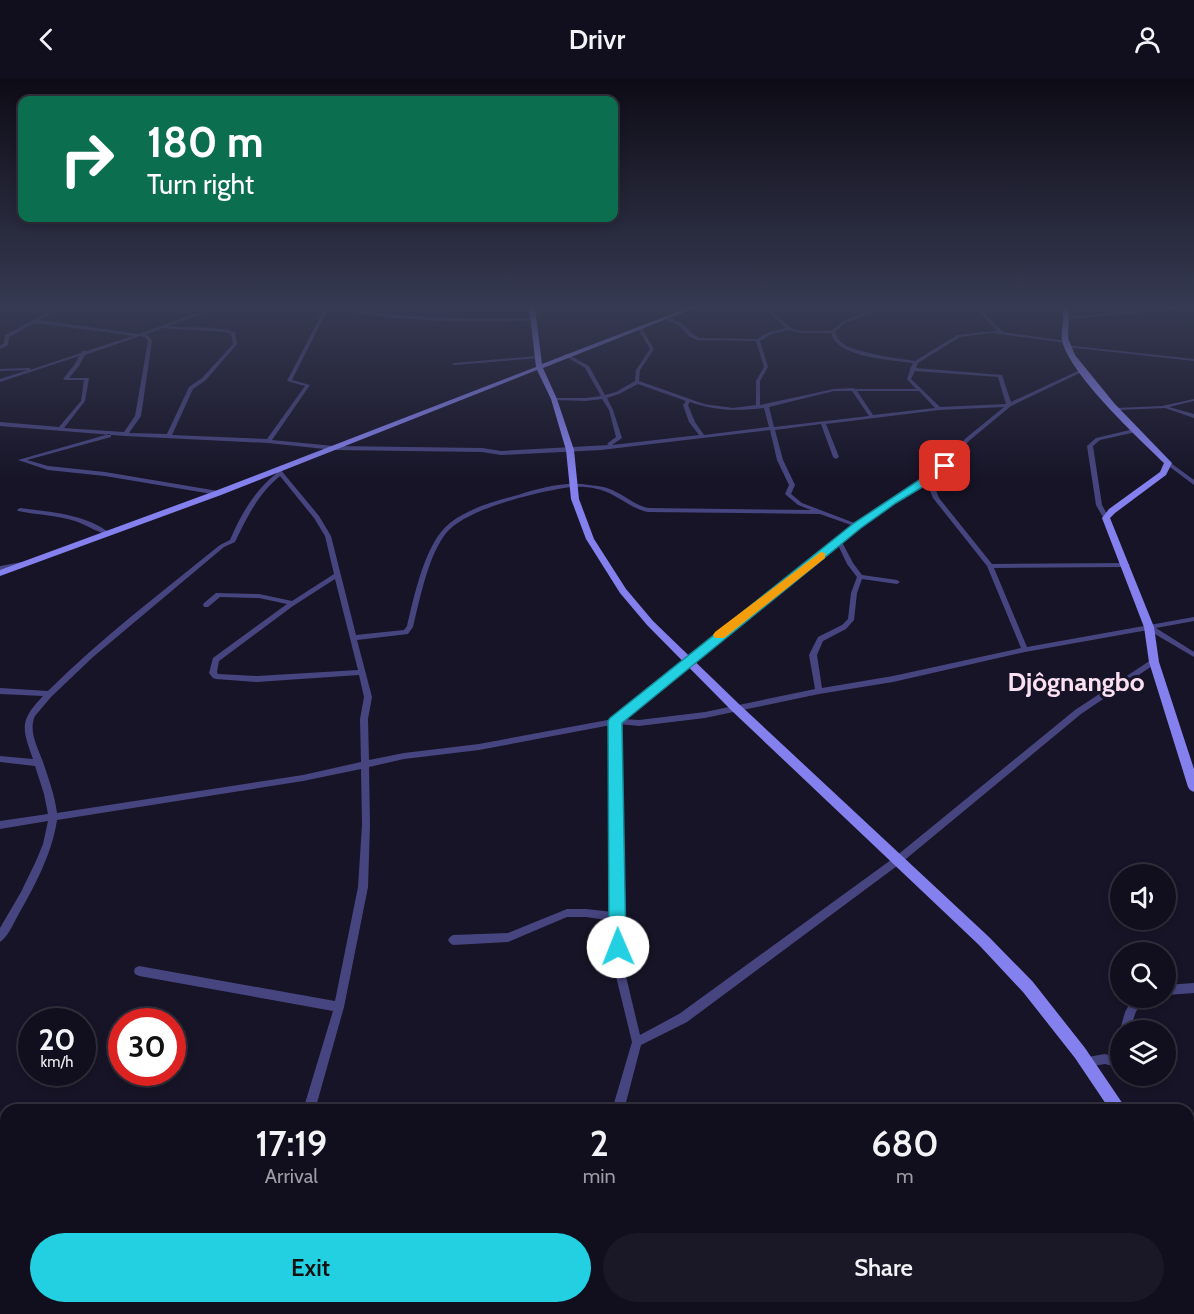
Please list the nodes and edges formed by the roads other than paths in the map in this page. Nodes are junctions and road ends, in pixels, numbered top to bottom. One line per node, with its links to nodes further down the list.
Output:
1 (50, 365): 13 (street)
2 (75, 365): 35 (street)
3 (147, 365): 38 (street)
4 (218, 365): 39 (street)
5 (297, 365): 41 (street)
6 (533, 365): 42 (street)
7 (540, 365): 22 (street)
8 (583, 365): 21 (street)
9 (641, 365): 18 (street)
10 (765, 365): 27 (street)
11 (914, 365): 14 (street)
12 (1079, 365): 16 (street)
13 (39, 369): 15 (street); 17 (street)
14 (912, 369): 20 (street); 25 (street)
15 (0, 370)
16 (1082, 370): 25 (street); 30 (street)
17 (0, 381)
18 (637, 382): 21 (street); 24 (street)
19 (853, 389): 20 (street); 26 (street); 32 (street)
20 (920, 390): 29 (street)
21 (605, 398): 22 (street); 43 (street)
22 (554, 399): 44 (street)
23 (1194, 400): 28 (street)
24 (689, 401): 27 (street); 40 (street)
25 (1009, 405): 29 (street); 48 (street)
26 (766, 406): 27 (street); 36 (street)
27 (758, 407)
28 (1162, 407): 30 (street); 31 (street)
29 (939, 409): 32 (street)
30 (1117, 409): 37 (street)
31 (1194, 416)
32 (872, 417): 33 (street)
33 (823, 423): 36 (street); 45 (street)
34 (0, 424): 35 (street)
35 (61, 428): 38 (street)
36 (772, 429): 40 (street); 53 (street)
37 (1134, 431): 46 (street); 54 (street)
38 (122, 434): 39 (street); 51 (street)
39 (169, 436): 41 (street)
40 (702, 436): 43 (street)
41 (268, 441): 42 (street)
42 (334, 448): 44 (street); 47 (street)
43 (601, 448): 44 (street)
44 (570, 450): 50 (street)
45 (836, 457)
46 (1168, 462): 49 (street); 54 (street)
47 (279, 471): 51 (street); 63 (street); 78 (street)
48 (932, 477): 55 (street); 60 (street)
49 (1194, 483)
50 (573, 484): 53 (street); 70 (street); 73 (street)
51 (218, 493): 56 (street)
52 (20, 510): 56 (street)
53 (820, 512): 55 (street)
54 (1106, 518): 59 (street)
55 (858, 525): 57 (street)
56 (108, 534): 58 (street)
57 (840, 542): 64 (street); 73 (street)
58 (34, 561): 61 (street); 62 (street)
59 (1126, 565): 60 (street); 69 (street)
60 (990, 566): 71 (street)
61 (0, 568)
62 (0, 573)
63 (337, 575): 66 (street); 70 (street)
64 (860, 577): 65 (street); 77 (street)
65 (897, 582)
66 (293, 603): 67 (street); 75 (street)
67 (206, 606)
68 (1194, 619): 69 (street)
69 (1149, 627): 71 (street); 72 (street); 74 (street)
70 (353, 638): 75 (street)
71 (1026, 650): 77 (street)
72 (1194, 656)
73 (688, 660): 79 (street); 80 (street)
74 (1154, 662): 83 (street); 88 (street)
75 (360, 672): 84 (street)
76 (0, 691): 78 (street)
77 (819, 691): 79 (street)
78 (50, 694): 82 (street)
79 (736, 708): 80 (street); 88 (street)
80 (615, 721): 84 (street); 89 (street)
81 (0, 759): 82 (street)
82 (39, 763): 86 (street)
83 (1190, 764): 85 (street)
84 (366, 766): 86 (street); 95 (street)
85 (1194, 787)
86 (53, 817): 87 (street); 90 (street)
87 (0, 825)
88 (898, 860): 96 (street); 98 (street)
89 (617, 916): 91 (street); 96 (street)
90 (0, 937)
91 (453, 940)
92 (139, 971): 95 (street)
93 (1194, 988): 94 (street)
94 (1176, 989)
95 (339, 1007): 99 (street)
96 (637, 1042): 100 (street)
97 (1110, 1060): 98 (street)
98 (1086, 1062): 101 (street)
99 (311, 1104)
100 (620, 1104)
101 (1115, 1104)

